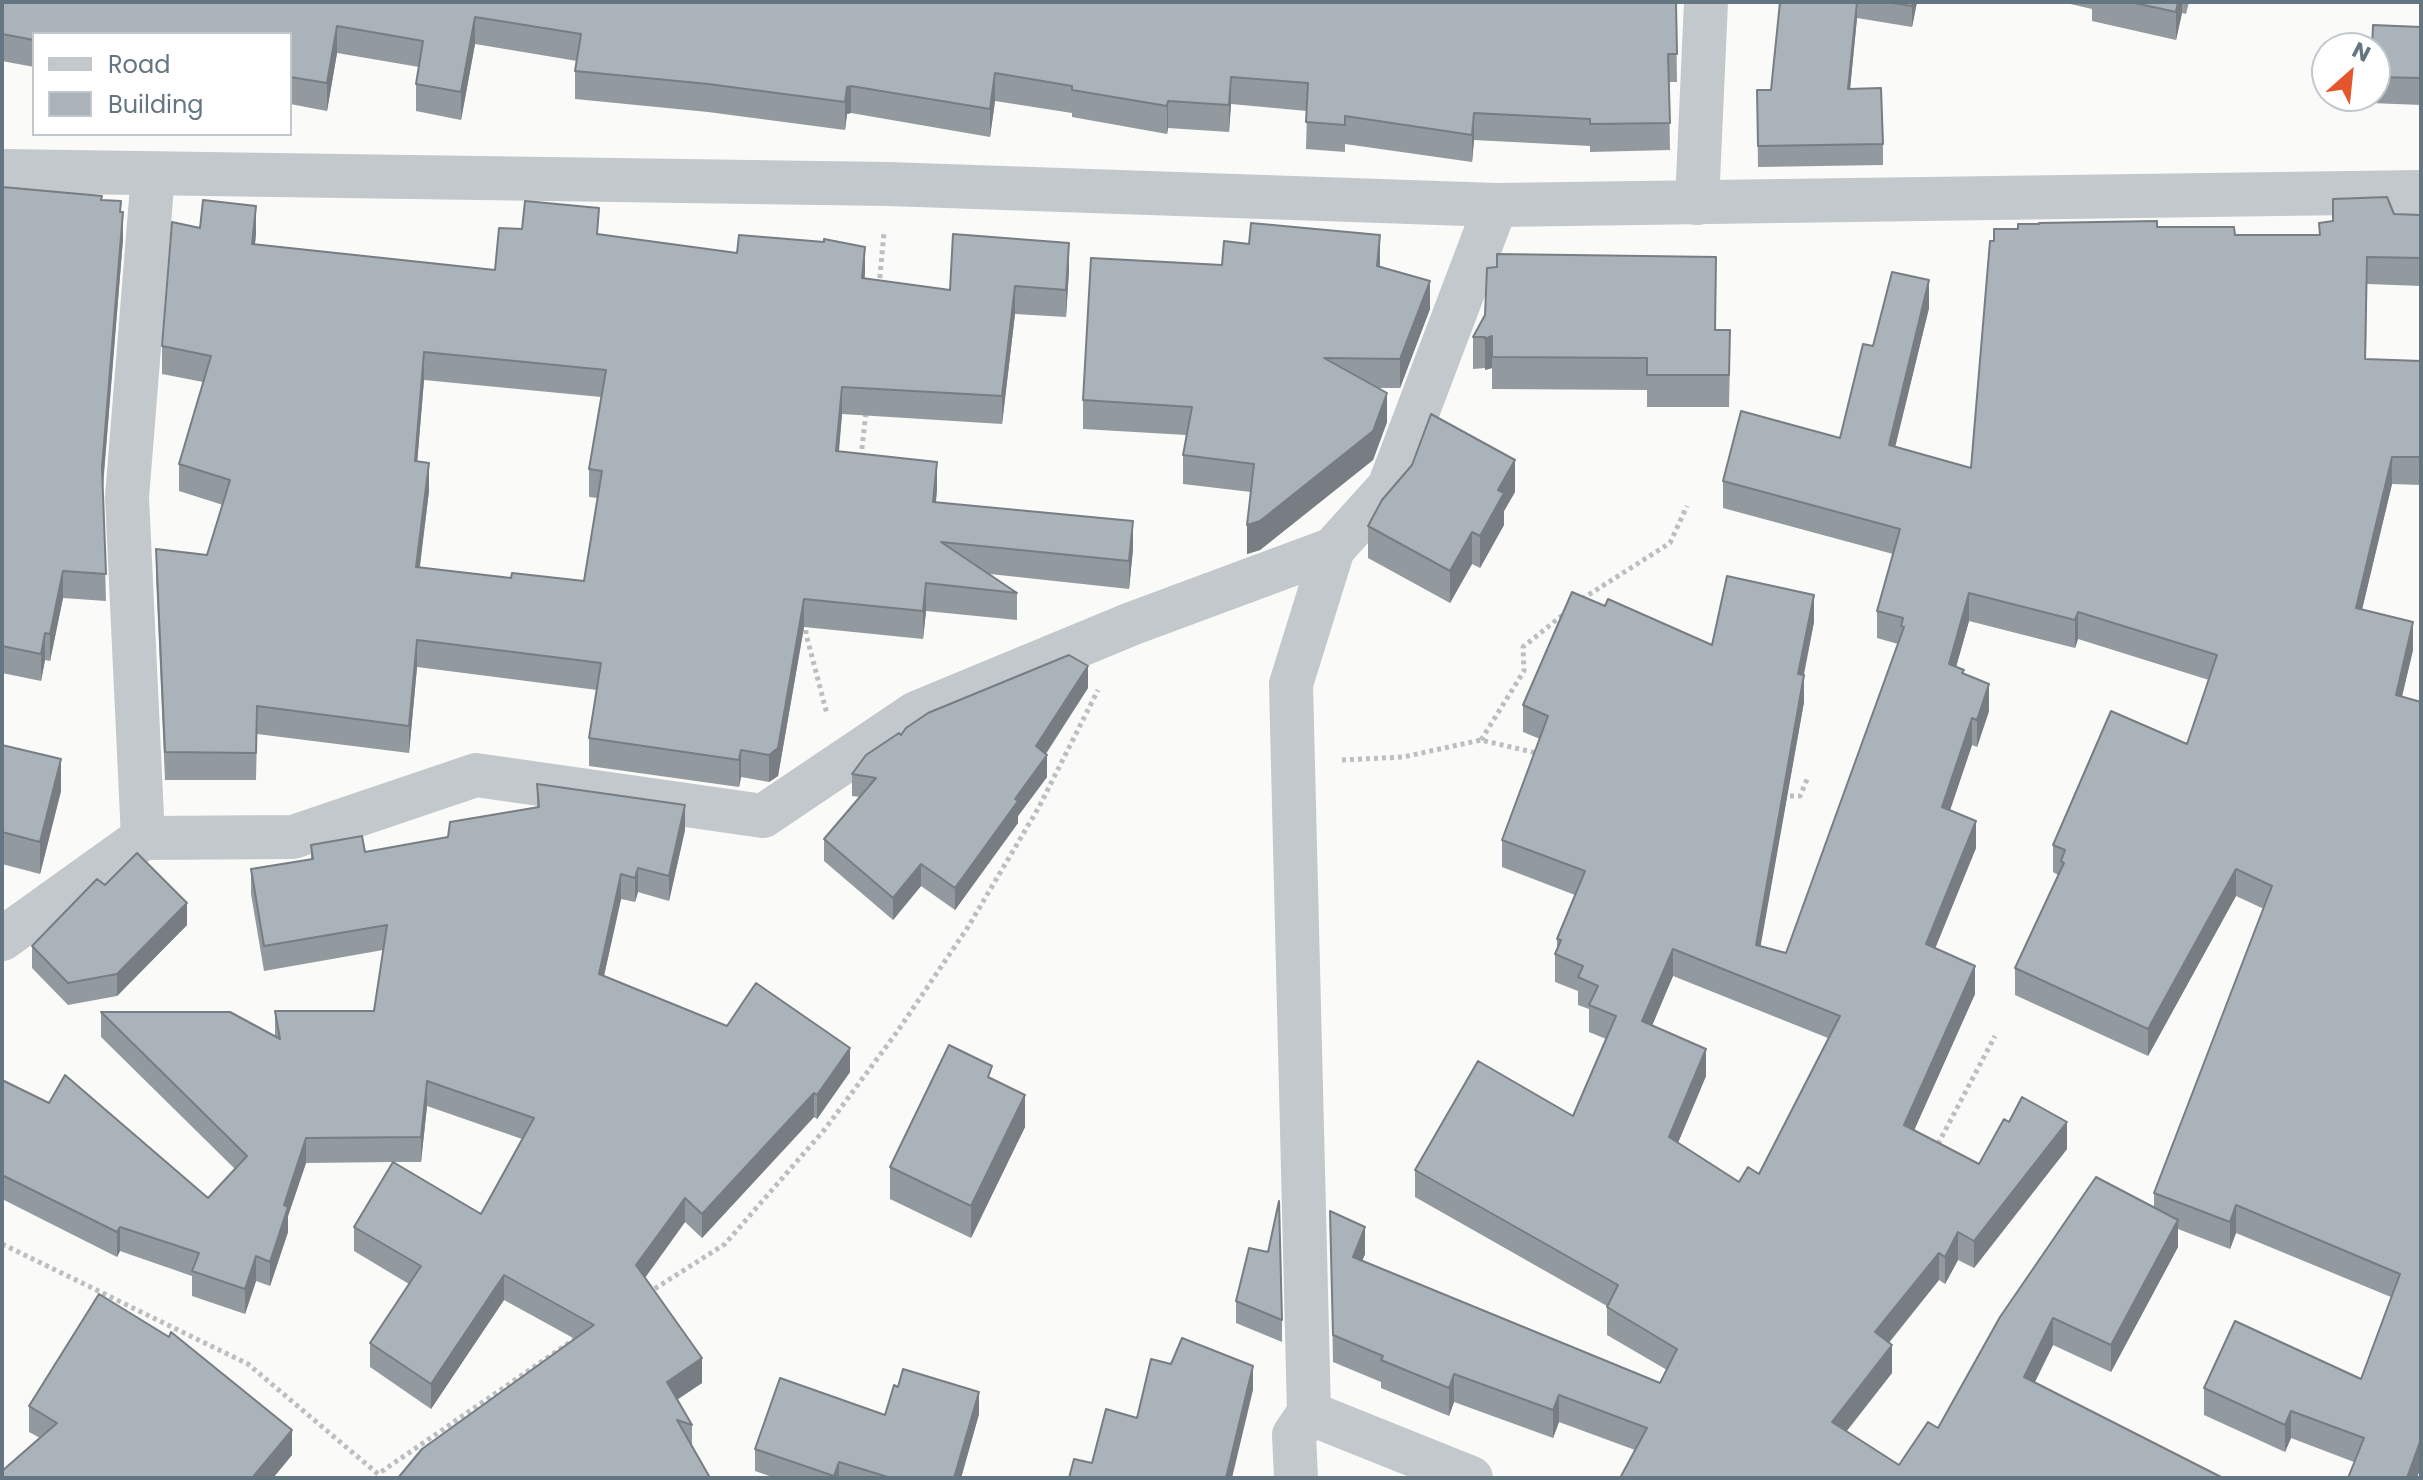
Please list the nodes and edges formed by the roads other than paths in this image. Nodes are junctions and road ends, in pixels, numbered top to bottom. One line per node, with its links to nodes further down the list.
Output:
1 (1706, 2): 5 (street)
2 (2, 171): 3 (street)
3 (153, 174): 6 (street); 8 (street)
4 (2421, 192): 5 (street)
5 (1697, 203): 6 (street)
6 (1496, 205): 7 (street)
7 (1333, 549): 8 (street); 10 (street)
8 (143, 838): 9 (street)
9 (2, 939)
10 (1309, 1413): 11 (street); 12 (street)
11 (1296, 1478)
12 (1471, 1478)

